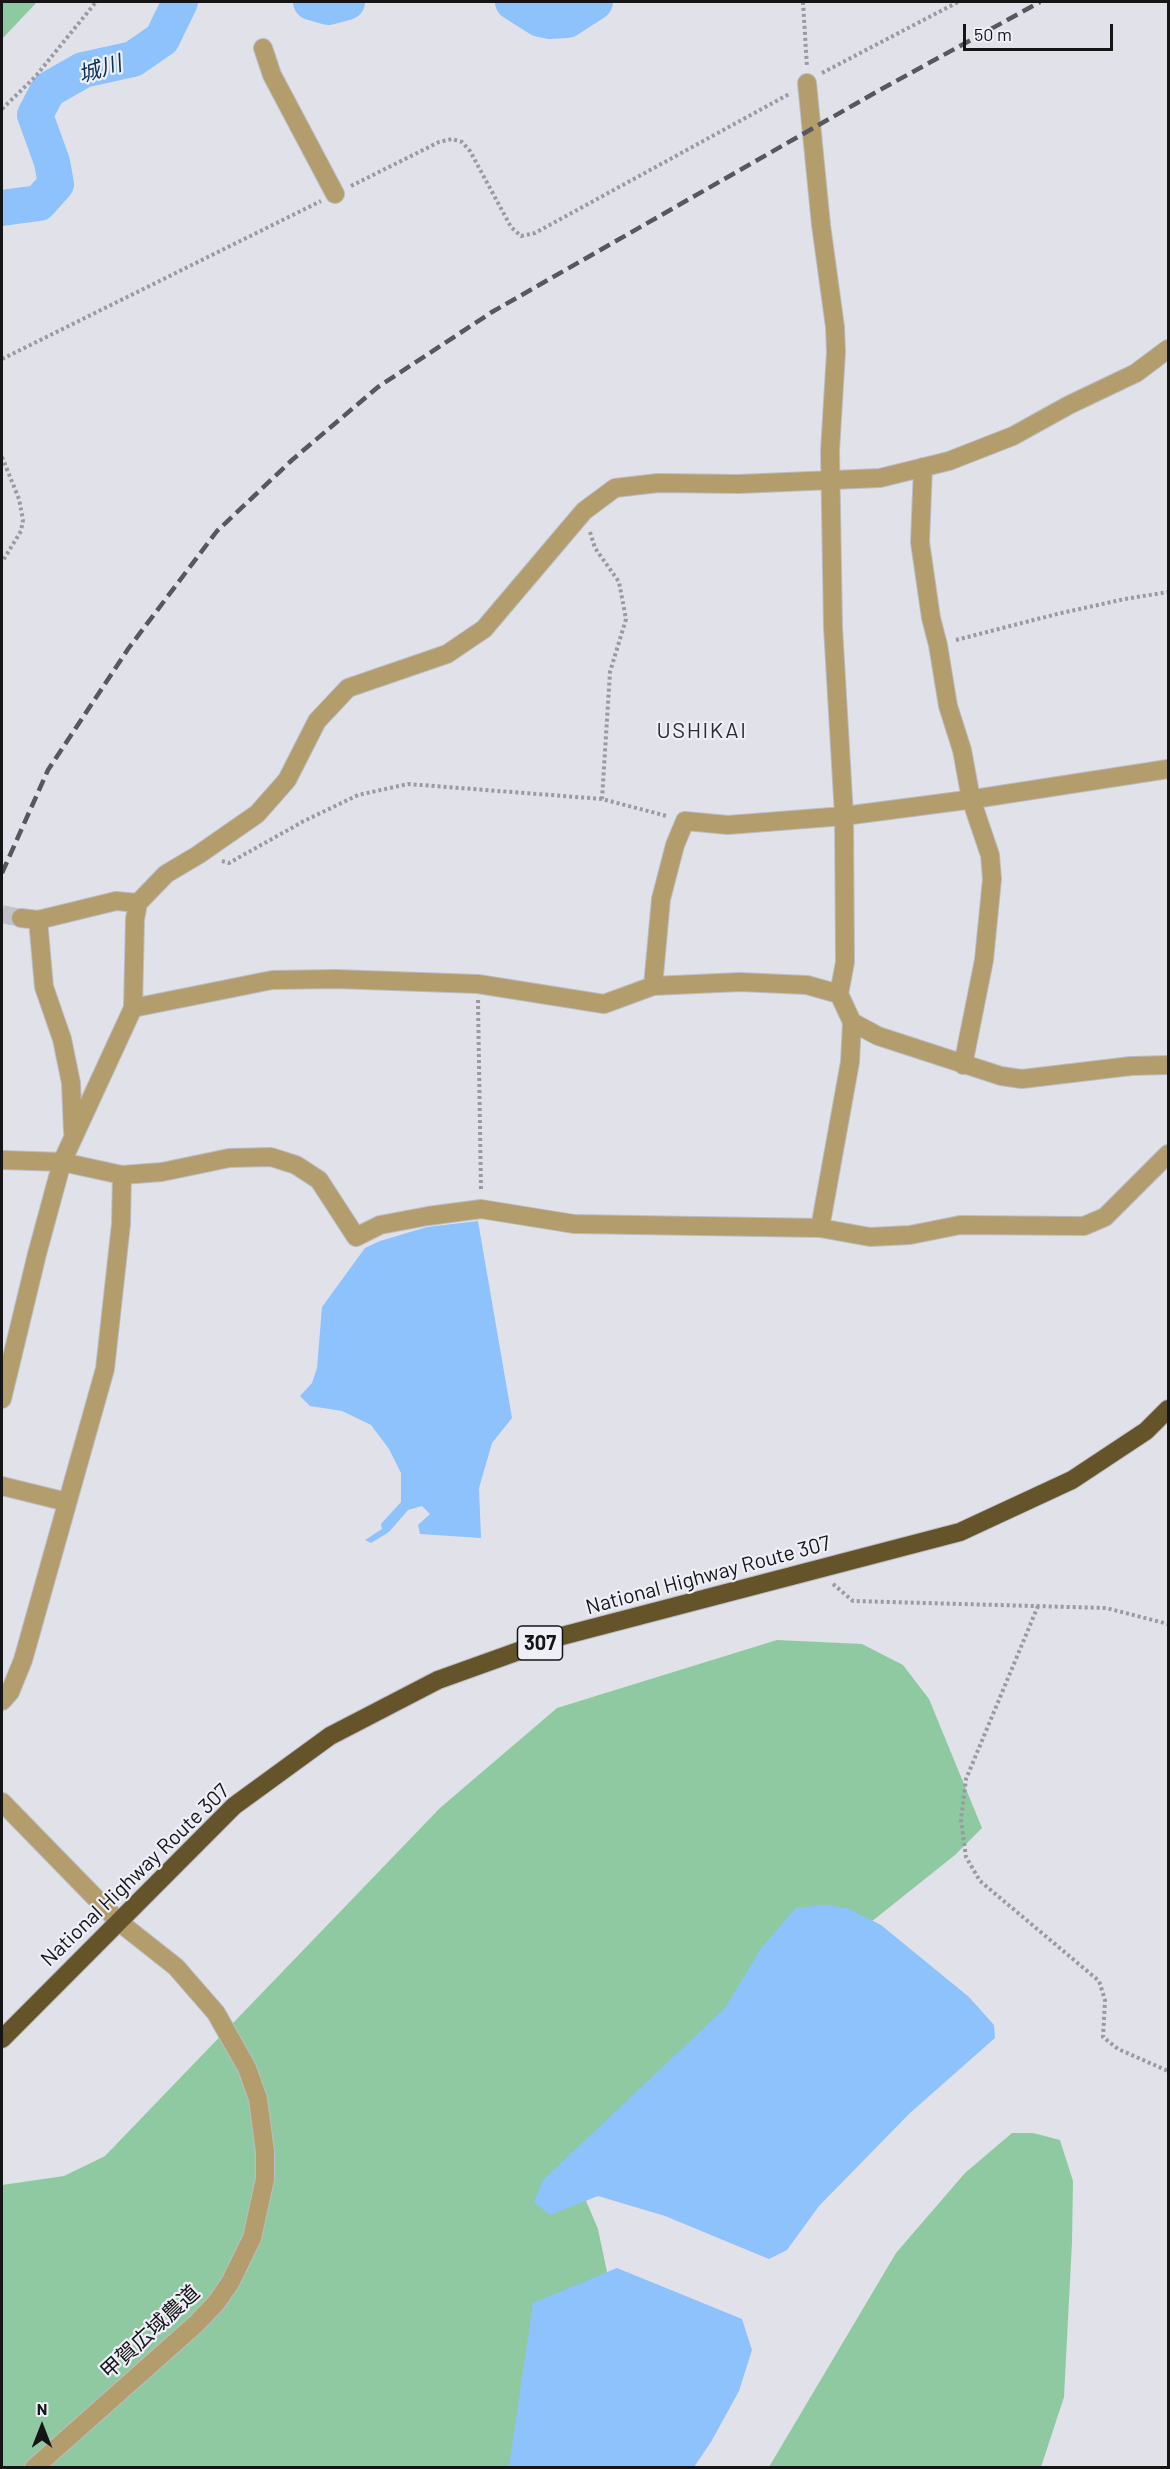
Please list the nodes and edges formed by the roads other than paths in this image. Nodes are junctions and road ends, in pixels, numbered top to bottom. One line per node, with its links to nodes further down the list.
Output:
1 (263, 48): 3 (street)
2 (807, 83): 6 (street)
3 (335, 194)
4 (1168, 349): 5 (street)
5 (923, 467): 6 (street); 8 (street)
6 (831, 482): 9 (street); 10 (street)
7 (1168, 769): 8 (street)
8 (971, 799): 9 (street); 15 (street)
9 (844, 816): 11 (street); 12 (street)
10 (138, 903): 13 (street); 17 (street)
11 (652, 986): 12 (street); 13 (street)
12 (839, 994): 14 (street)
13 (133, 1008): 17 (street)
14 (852, 1023): 15 (street); 22 (street)
15 (963, 1065): 16 (street)
16 (1168, 1065)
17 (74, 1137): 20 (street)
18 (1168, 1154): 22 (street)
19 (2, 1160): 20 (street)
20 (62, 1162): 21 (street); 23 (street)
21 (122, 1175): 22 (street); 26 (street)
22 (820, 1228)
23 (2, 1399)
24 (1168, 1409): 29 (highway, National Highway Route 307 / 307)
25 (2, 1486): 26 (street)
26 (67, 1502): 27 (street)
27 (2, 1701)
28 (2, 1802): 29 (street, 甲賀広域農道)
29 (119, 1922): 30 (highway, National Highway Route 307 / 307); 31 (street, 甲賀広域農道)
30 (2, 2039)
31 (34, 2468)

